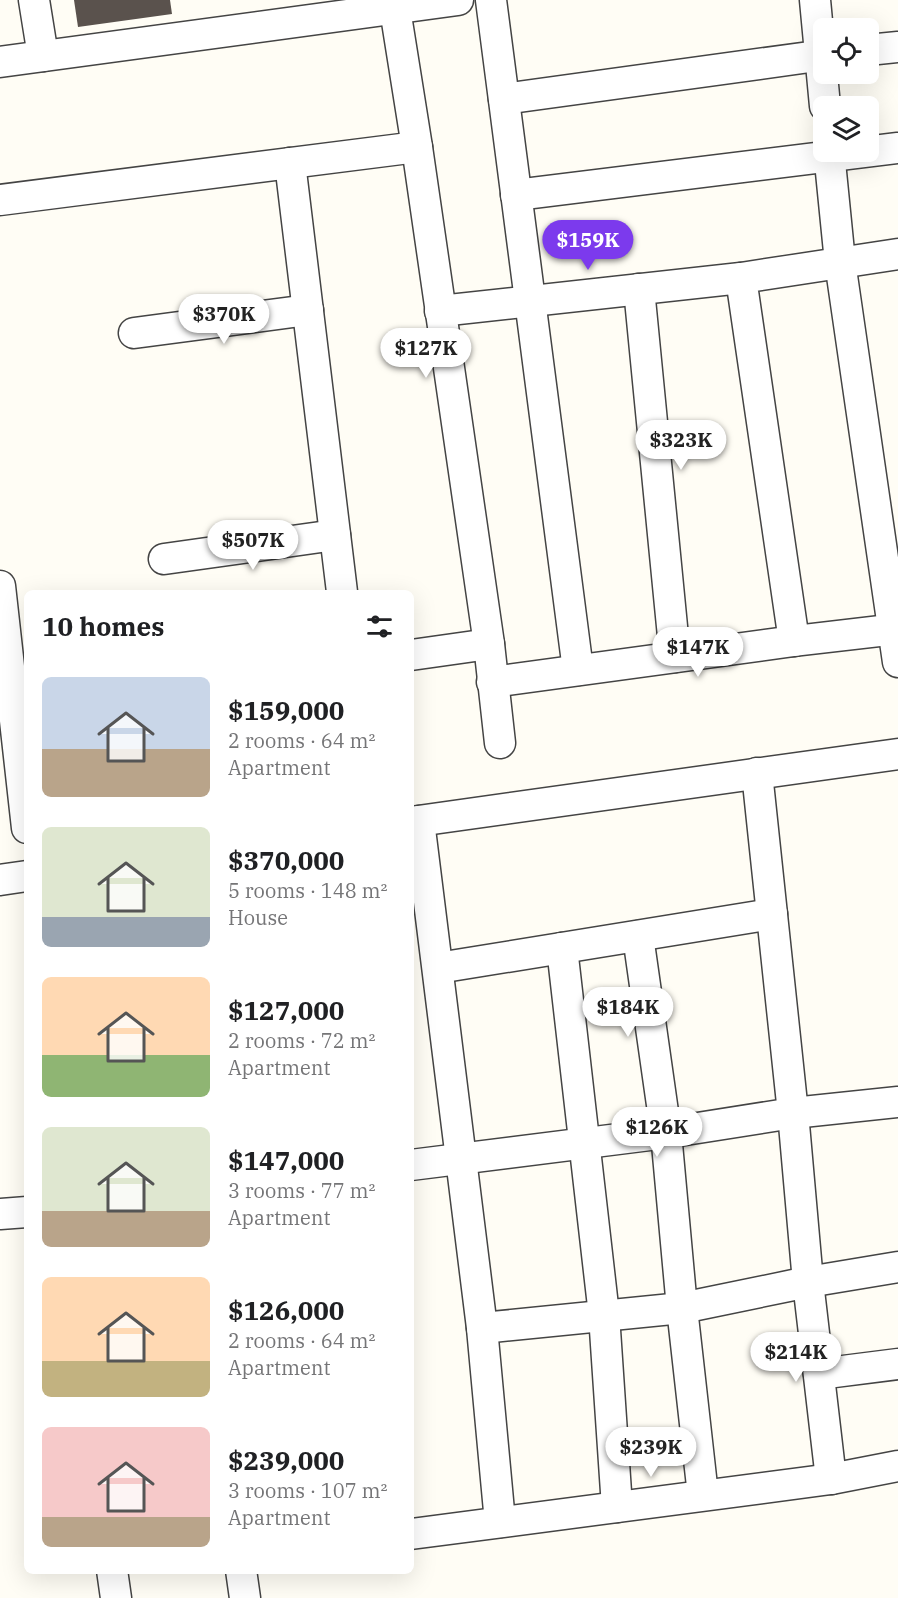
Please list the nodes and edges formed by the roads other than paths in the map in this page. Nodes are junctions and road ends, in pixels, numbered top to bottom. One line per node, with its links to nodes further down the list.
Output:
1 (34, 0): 10 (street)
2 (458, 0): 6 (street)
3 (491, 0): 13 (street)
4 (815, 0): 7 (street)
5 (345, 8): 6 (street); 10 (street)
6 (394, 9): 14 (street)
7 (817, 18)
8 (898, 47): 9 (street)
9 (879, 49)
10 (43, 56): 12 (street)
11 (813, 57): 13 (street)
12 (0, 62)
13 (504, 99): 20 (street)
14 (417, 147): 19 (street); 28 (street)
15 (898, 148): 16 (street)
16 (879, 150)
17 (813, 156): 20 (street)
18 (831, 162): 23 (street)
19 (290, 163): 21 (street); 27 (street)
20 (516, 195): 26 (street)
21 (0, 200)
22 (898, 254): 23 (street)
23 (840, 262): 24 (street); 34 (street)
24 (741, 278): 25 (street); 35 (street)
25 (639, 289): 26 (street); 38 (street)
26 (530, 301): 28 (street); 40 (street)
27 (308, 310): 29 (street); 30 (street)
28 (440, 311): 36 (street)
29 (134, 333)
30 (335, 535): 31 (street); 33 (street)
31 (164, 559)
32 (0, 586): 42 (street)
33 (342, 590)
34 (896, 629): 35 (street); 39 (street)
35 (794, 641): 38 (street)
36 (489, 644): 37 (street); 41 (street)
37 (414, 655)
38 (675, 657): 40 (street)
39 (898, 662)
40 (578, 670): 41 (street)
41 (492, 682): 43 (street)
42 (20, 710): 46 (street)
43 (500, 743)
44 (898, 754): 45 (street)
45 (757, 773): 47 (street); 50 (street)
46 (24, 777)
47 (415, 821): 53 (street)
48 (24, 876): 49 (street)
49 (0, 880)
50 (772, 914): 51 (street); 55 (street)
51 (638, 936): 52 (street); 56 (street)
52 (562, 948): 53 (street); 57 (street)
53 (438, 968): 58 (street)
54 (898, 1102): 55 (street)
55 (794, 1113): 56 (street); 63 (street)
56 (666, 1133): 57 (street); 64 (street)
57 (584, 1143): 58 (street); 65 (street)
58 (462, 1159): 59 (street); 66 (street)
59 (414, 1165)
60 (24, 1212): 61 (street)
61 (0, 1214)
62 (898, 1267): 63 (street)
63 (807, 1282): 64 (street); 68 (street)
64 (682, 1308): 65 (street); 71 (street)
65 (604, 1316): 66 (street); 72 (street)
66 (482, 1328): 73 (street)
67 (898, 1364): 68 (street)
68 (819, 1374): 70 (street)
69 (898, 1466): 70 (street)
70 (831, 1479): 71 (street)
71 (703, 1495): 72 (street)
72 (617, 1507): 73 (street)
73 (500, 1522): 74 (street)
74 (414, 1534)
75 (113, 1574): 77 (street)
76 (242, 1574): 78 (street)
77 (116, 1598)
78 (245, 1598)

